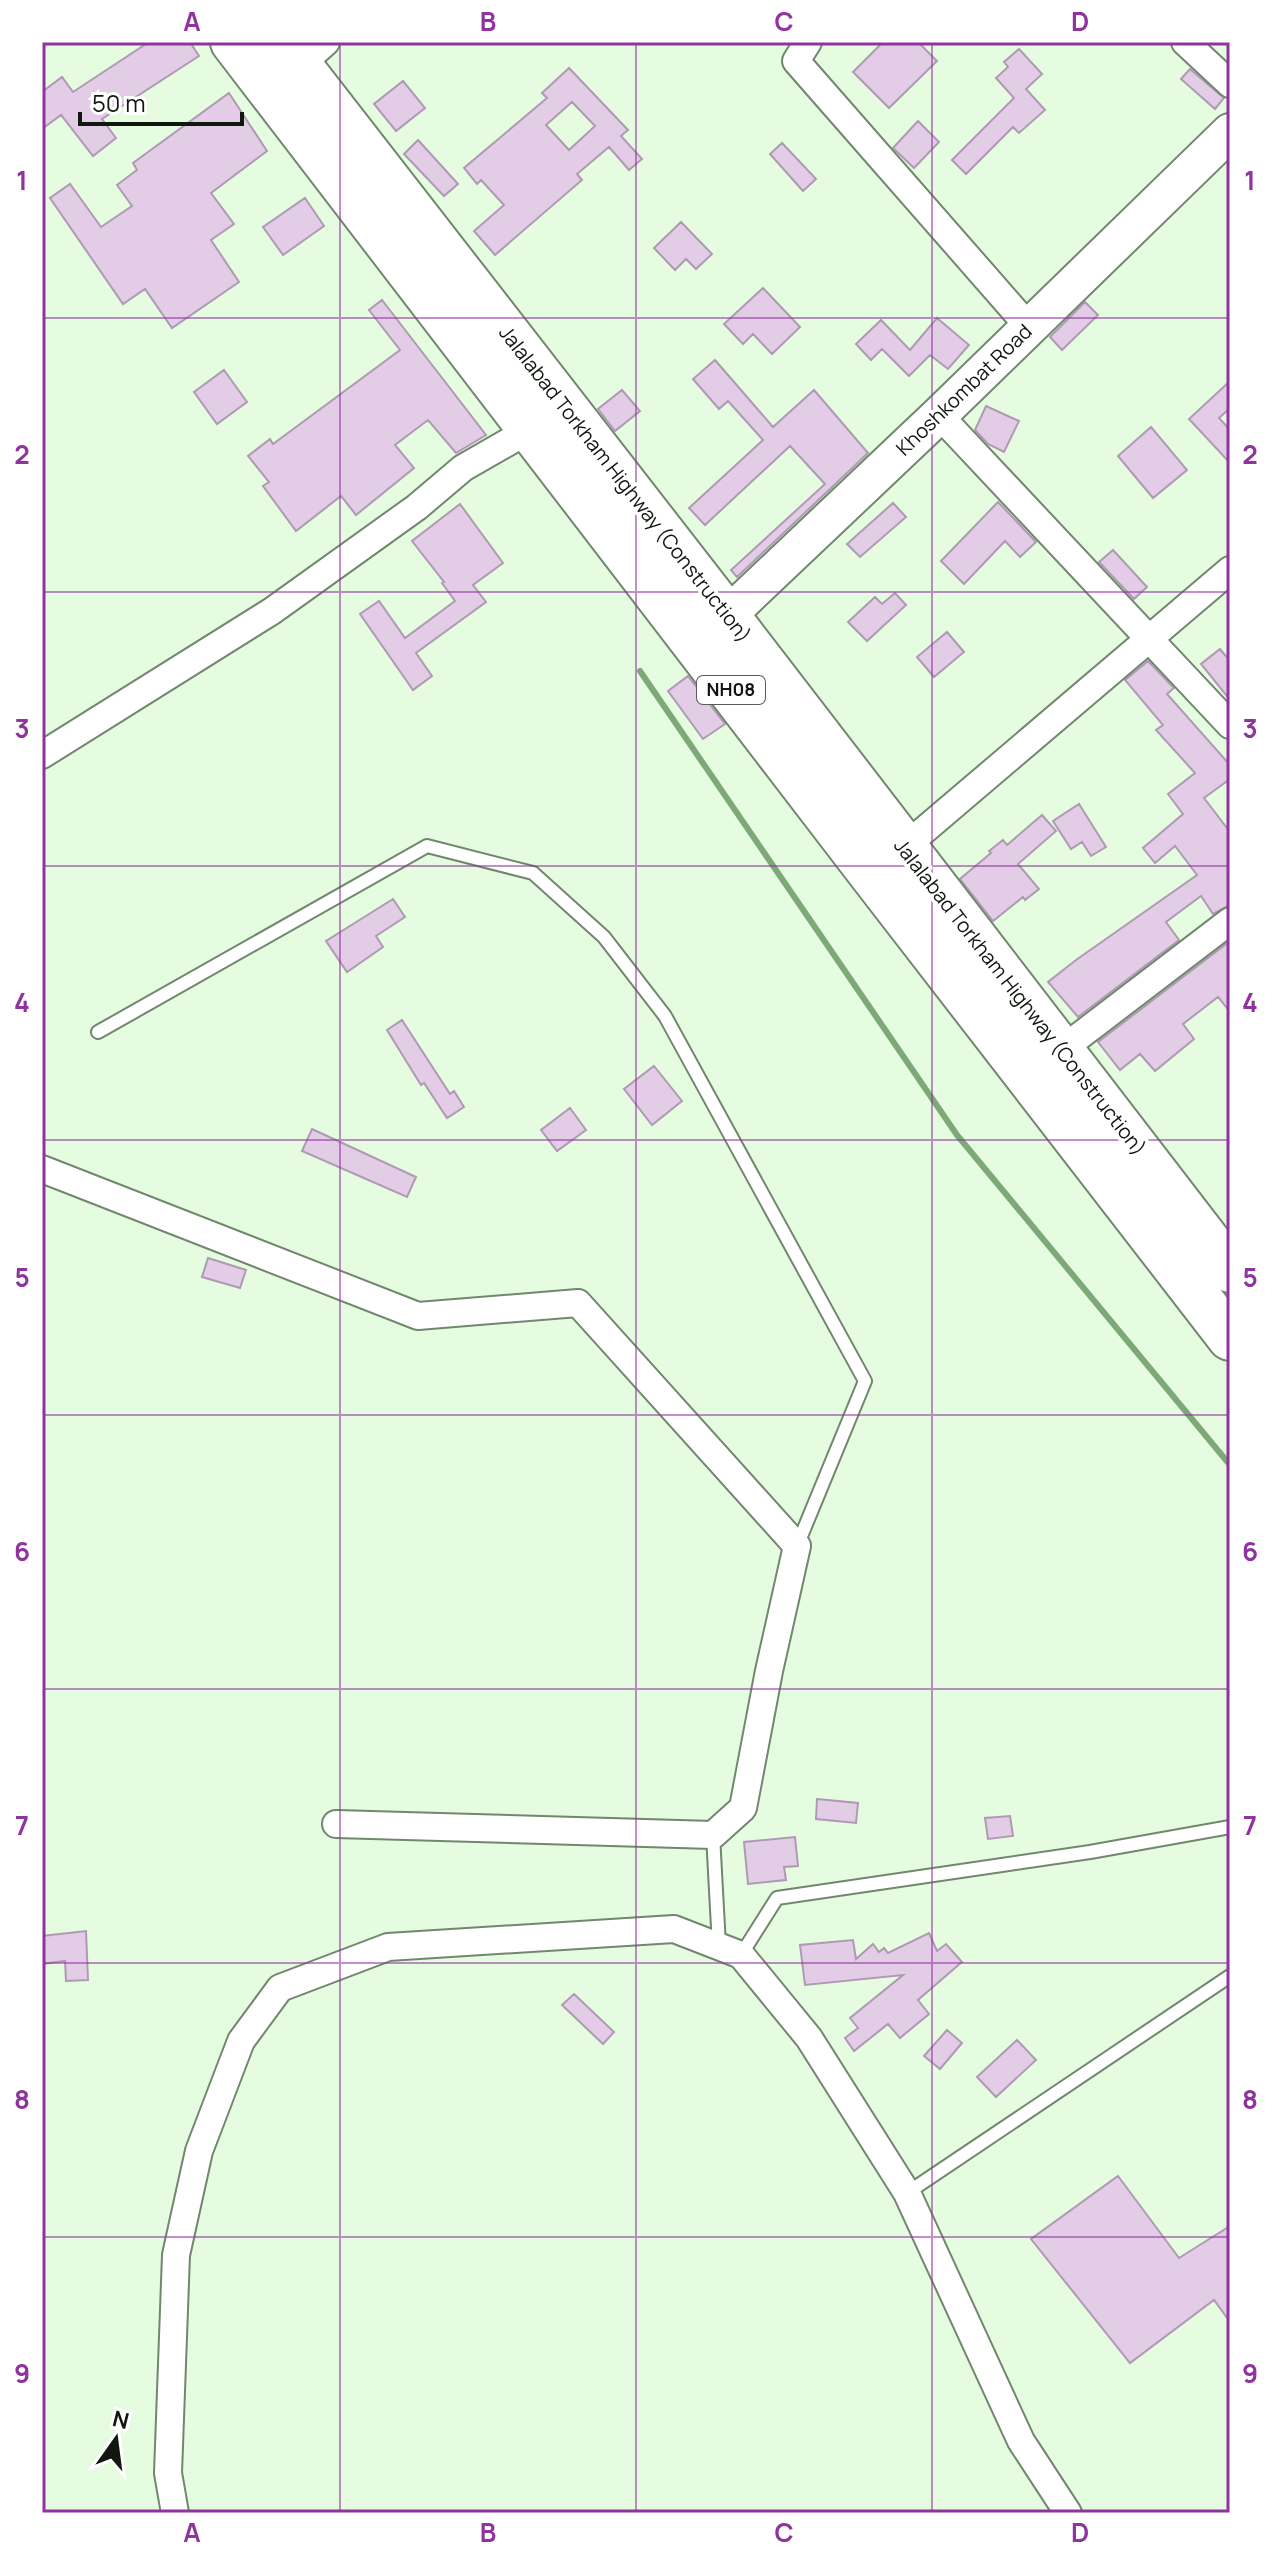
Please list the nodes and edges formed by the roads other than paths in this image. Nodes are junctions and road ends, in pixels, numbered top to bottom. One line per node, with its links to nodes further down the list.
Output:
1 (233, 42): 4 (highway, NH08)
2 (808, 42): 7 (street)
3 (1185, 42): 5 (street)
4 (295, 60): 9 (highway, NH08); 11 (highway, Jalalabad Torkham Highway (Construction) / NH08)
5 (1230, 84)
6 (1230, 132): 7 (street, Khoshkombat Road)
7 (1029, 327): 8 (street, Khoshkombat Road)
8 (939, 415): 11 (street, Khoshkombat Road); 12 (street)
9 (531, 429): 11 (highway, NH08); 14 (street)
10 (1230, 570): 12 (street)
11 (712, 630): 15 (highway, Jalalabad Torkham Highway (Construction) / NH08); 16 (highway, NH08)
12 (1147, 637): 13 (street); 15 (street)
13 (1230, 725)
14 (42, 755)
15 (904, 847): 16 (street); 19 (highway, Jalalabad Torkham Highway (Construction) / NH08)
16 (872, 875): 19 (highway, NH08)
17 (1230, 921): 19 (street)
18 (98, 1032): 23 (lane)
19 (1044, 1064): 21 (highway, Jalalabad Torkham Highway (Construction) / NH08); 22 (highway, NH08)
20 (42, 1169): 23 (street)
21 (1230, 1270)
22 (1230, 1338)
23 (797, 1546): 26 (street)
24 (336, 1824): 26 (street)
25 (1230, 1827): 27 (lane)
26 (713, 1835): 27 (lane)
27 (730, 1951): 29 (street); 30 (street)
28 (1230, 1976): 29 (lane)
29 (907, 2193): 31 (street)
30 (175, 2513)
31 (1068, 2513)

